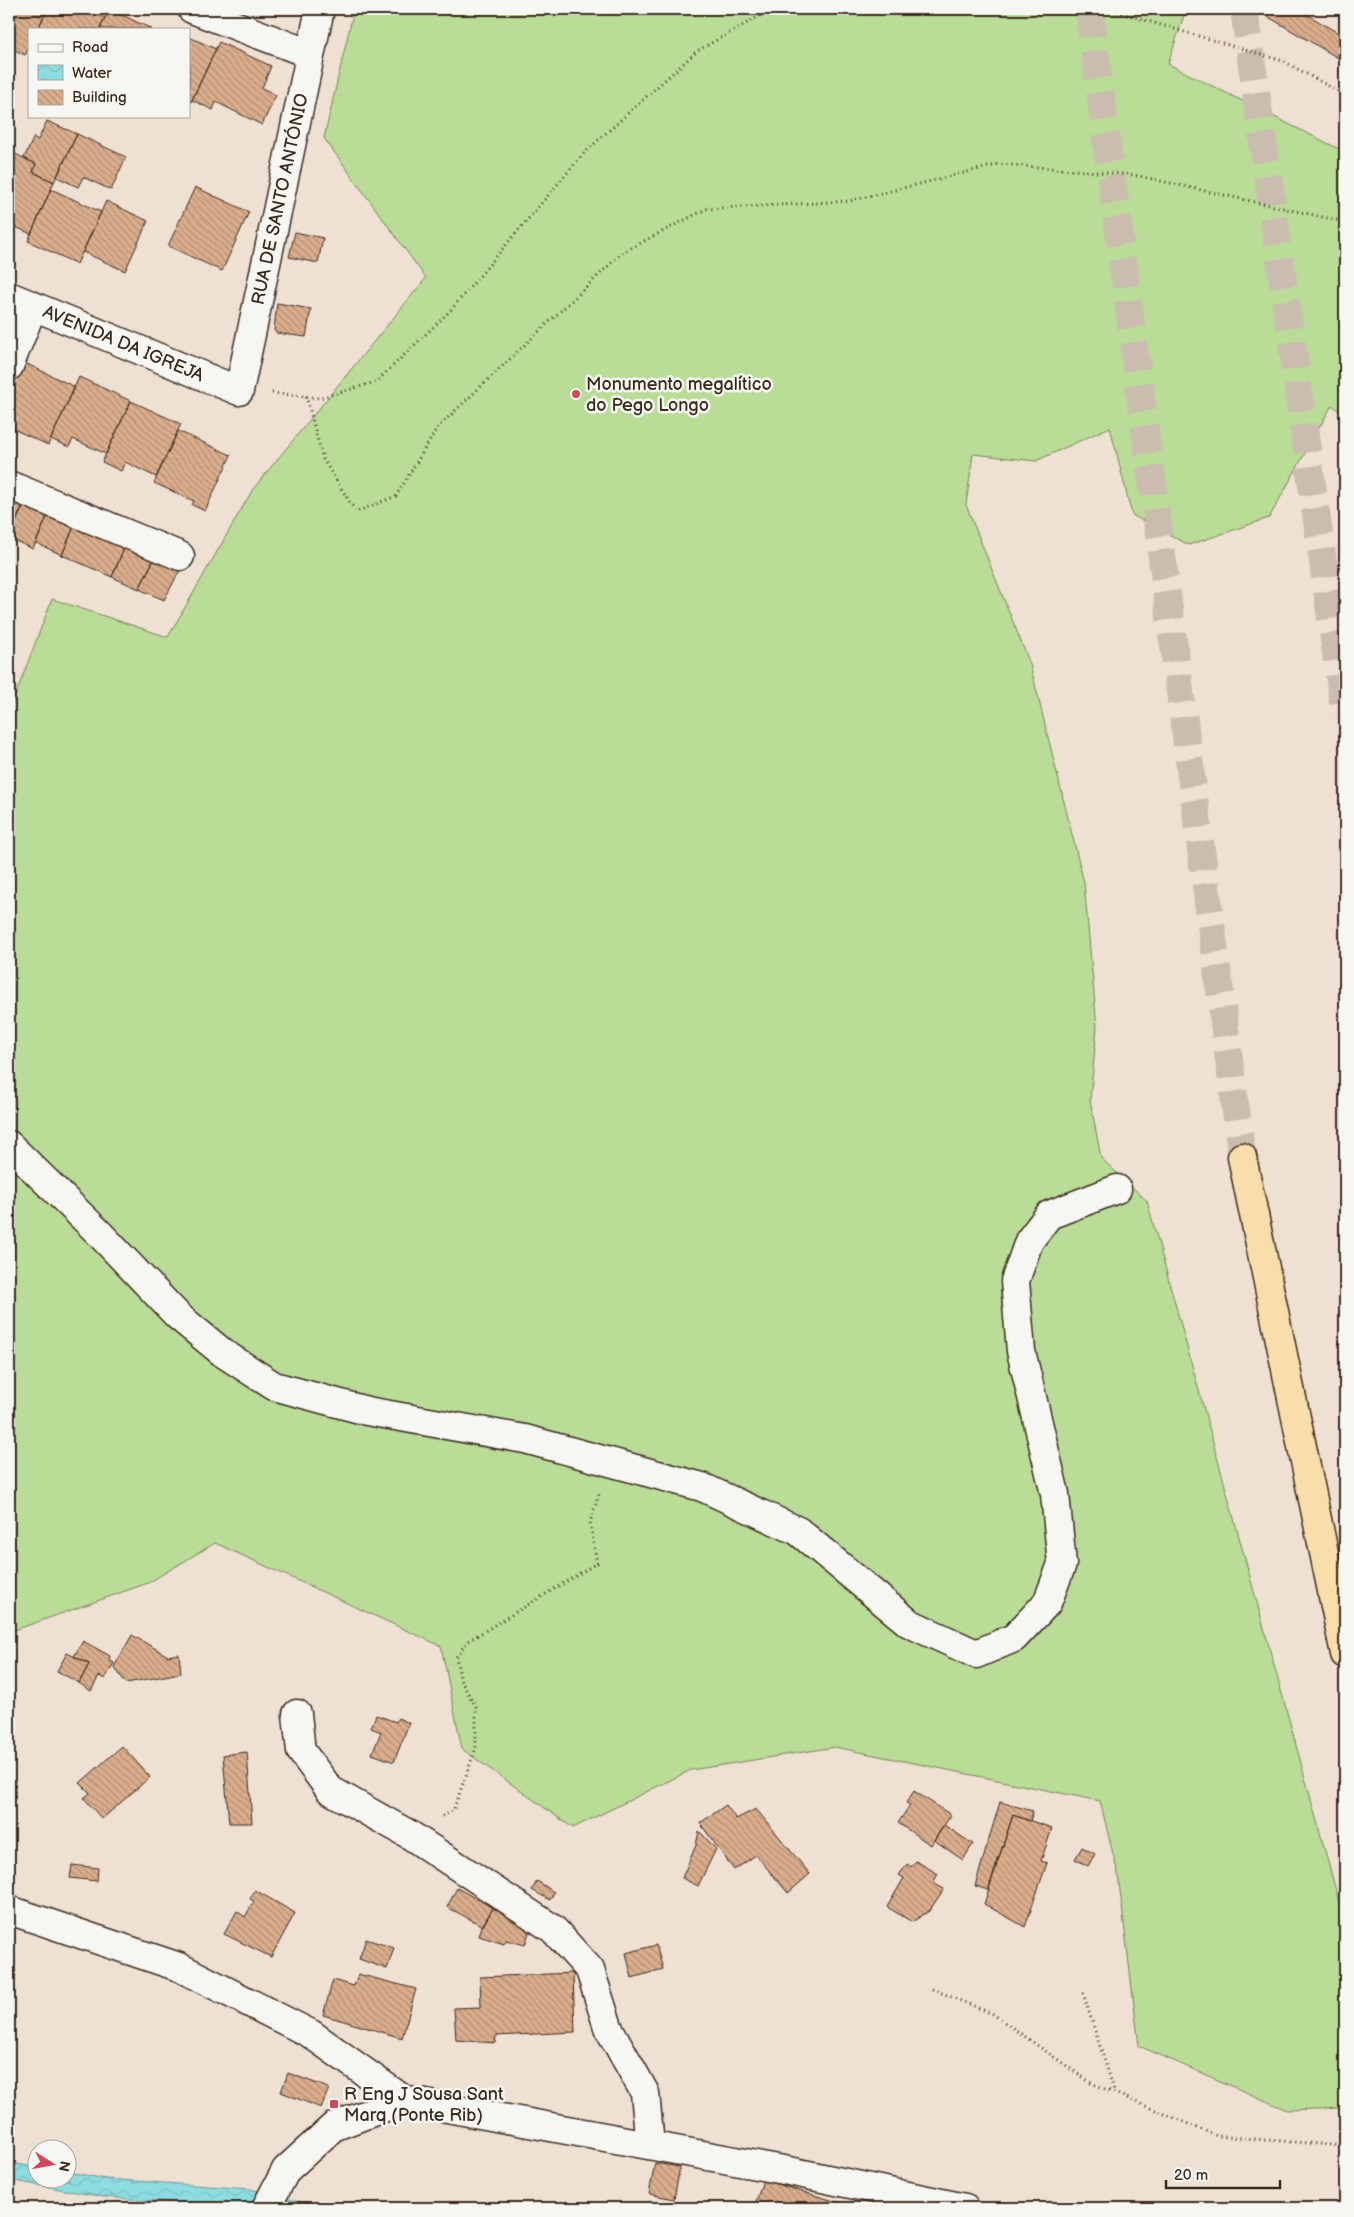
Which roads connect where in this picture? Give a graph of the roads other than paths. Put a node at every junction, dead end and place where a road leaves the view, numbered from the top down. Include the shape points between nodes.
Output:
1 (192, 9) edge
2 (320, 9) edge
3 (310, 54) junction
4 (21, 301) edge
5 (9, 366) edge
6 (239, 390) joint
7 (9, 485) edge
8 (180, 556) dead end
9 (9, 1145) edge
10 (1242, 1157) tunnel mouth
11 (1117, 1189) dead end
12 (1345, 1654) edge
13 (296, 1714) dead end
14 (9, 1910) edge
15 (404, 2100) junction
16 (650, 2145) junction
17 (920, 2203) edge
18 (266, 2208) edge
19 (965, 2208) edge

1 - 3 street
2 - 3 street, RUA DE SANTO ANTÓNIO
3 - 6 street, RUA DE SANTO ANTÓNIO
4 - 5 street
4 - 6 street, AVENIDA DA IGREJA
7 - 8 street
9 - 11 street via 178,1316 223,1353 274,1386 367,1411 525,1439 702,1487 798,1530 909,1623 976,1654 1014,1638 1047,1603 1062,1564 1056,1494 1021,1350 1015,1281 1029,1241 1050,1215
10 - 12 highway
13 - 16 street via 301,1751 330,1790 410,1835 553,1929 590,1970 608,2027 646,2093
14 - 15 street via 179,1967 311,2034
15 - 16 street
15 - 18 street via 333,2127 286,2170
16 - 17 street via 789,2171
17 - 19 street

